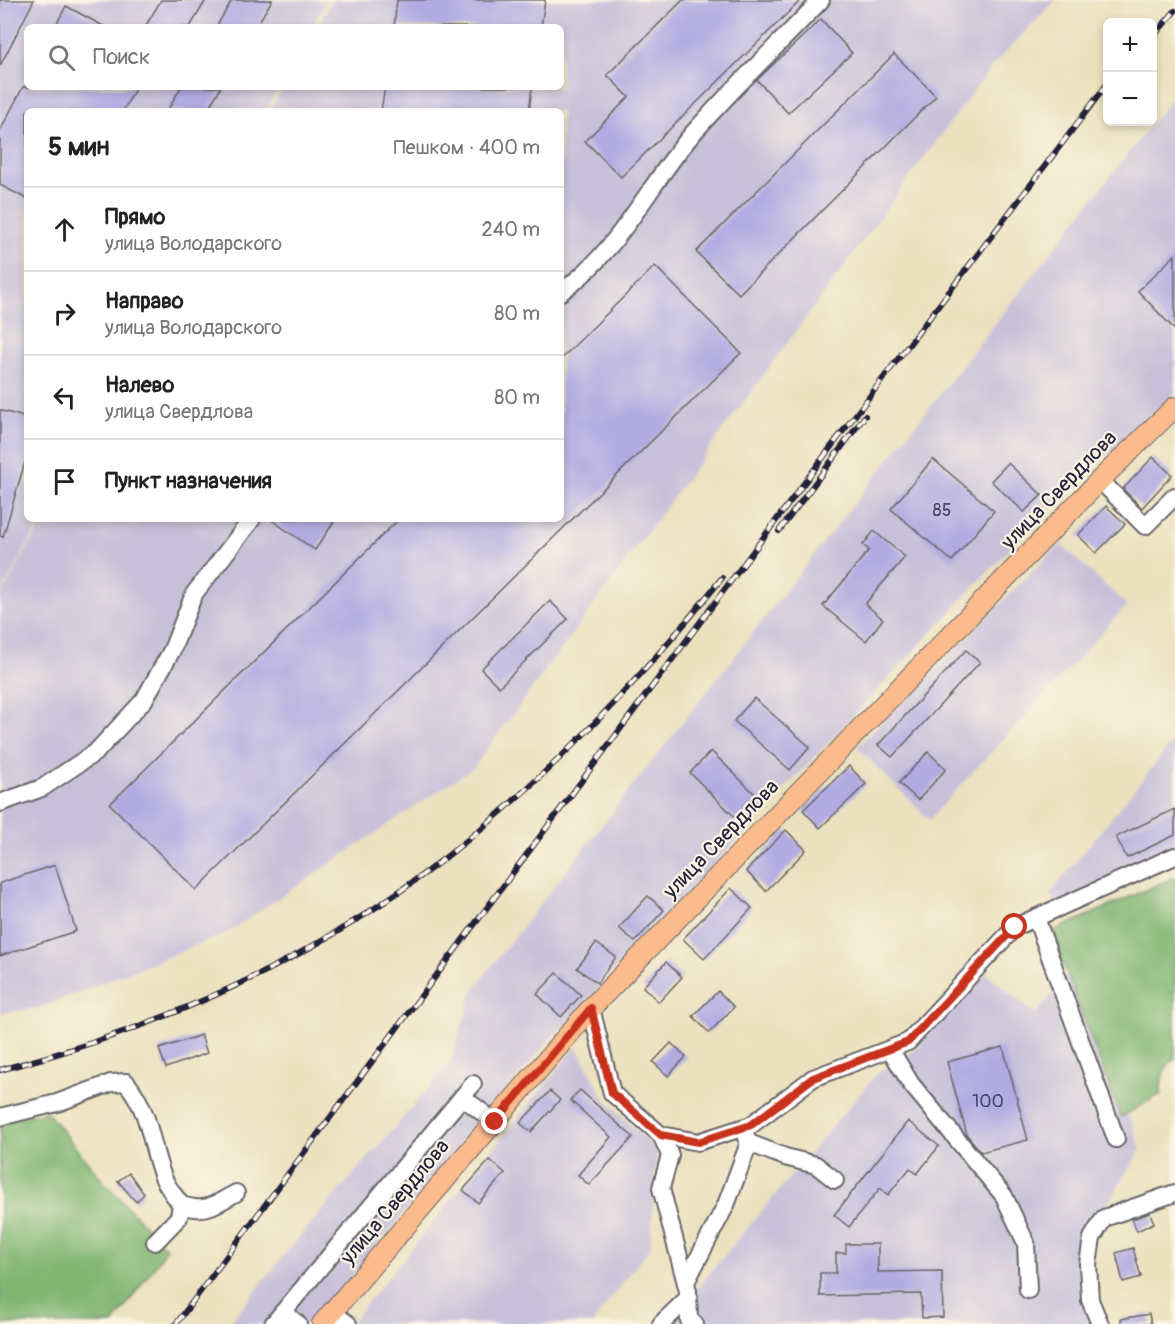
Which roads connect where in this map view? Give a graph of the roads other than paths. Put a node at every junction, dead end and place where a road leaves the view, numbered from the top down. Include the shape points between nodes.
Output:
1 (821, 0) edge
2 (564, 290) edge
3 (1175, 407) edge
4 (1100, 480) junction
5 (1175, 496) edge
6 (250, 522) edge
7 (0, 803) edge
8 (1175, 856) edge
9 (1036, 918) junction
10 (591, 1008) junction
11 (890, 1049) junction
12 (473, 1084) dead end
13 (462, 1097) junction
14 (0, 1117) edge
15 (495, 1122) junction
16 (661, 1135) junction
17 (745, 1136) junction
18 (1116, 1139) dead end
19 (835, 1180) dead end
20 (236, 1193) dead end
21 (1175, 1193) edge
22 (181, 1205) junction
23 (155, 1242) dead end
24 (687, 1290) junction
25 (1028, 1290) dead end
26 (278, 1318) edge
27 (327, 1318) edge
28 (690, 1323) edge
29 (298, 1324) edge
30 (348, 1324) edge
31 (661, 1324) edge
32 (1100, 1324) edge

1 - 2 street via 694,133 619,235
3 - 4 main road, улица Свердлова
4 - 5 street via 1145,526
4 - 10 main road, улица Свердлова
6 - 7 street via 194,594 172,650 144,700 96,752 42,788
8 - 9 street
9 - 11 street via 1015,927 908,1042
9 - 18 street
10 - 15 main road, улица Свердлова
10 - 16 street via 612,1093
11 - 17 street via 813,1078 751,1125
11 - 25 street via 911,1084 1004,1196 1026,1243
12 - 13 street
13 - 15 street
13 - 26 street
14 - 22 street via 57,1104 111,1083 126,1082 148,1120 164,1180
15 - 27 main road, улица Свердлова
16 - 17 street via 698,1142
16 - 24 street via 670,1155 661,1188
17 - 19 street via 785,1157 816,1165
17 - 24 street via 726,1205
20 - 22 street via 207,1209
21 - 32 street via 1104,1218 1092,1238 1088,1264 1090,1300
22 - 23 street via 178,1217
24 - 28 street
24 - 31 street
26 - 29 street
27 - 30 street

